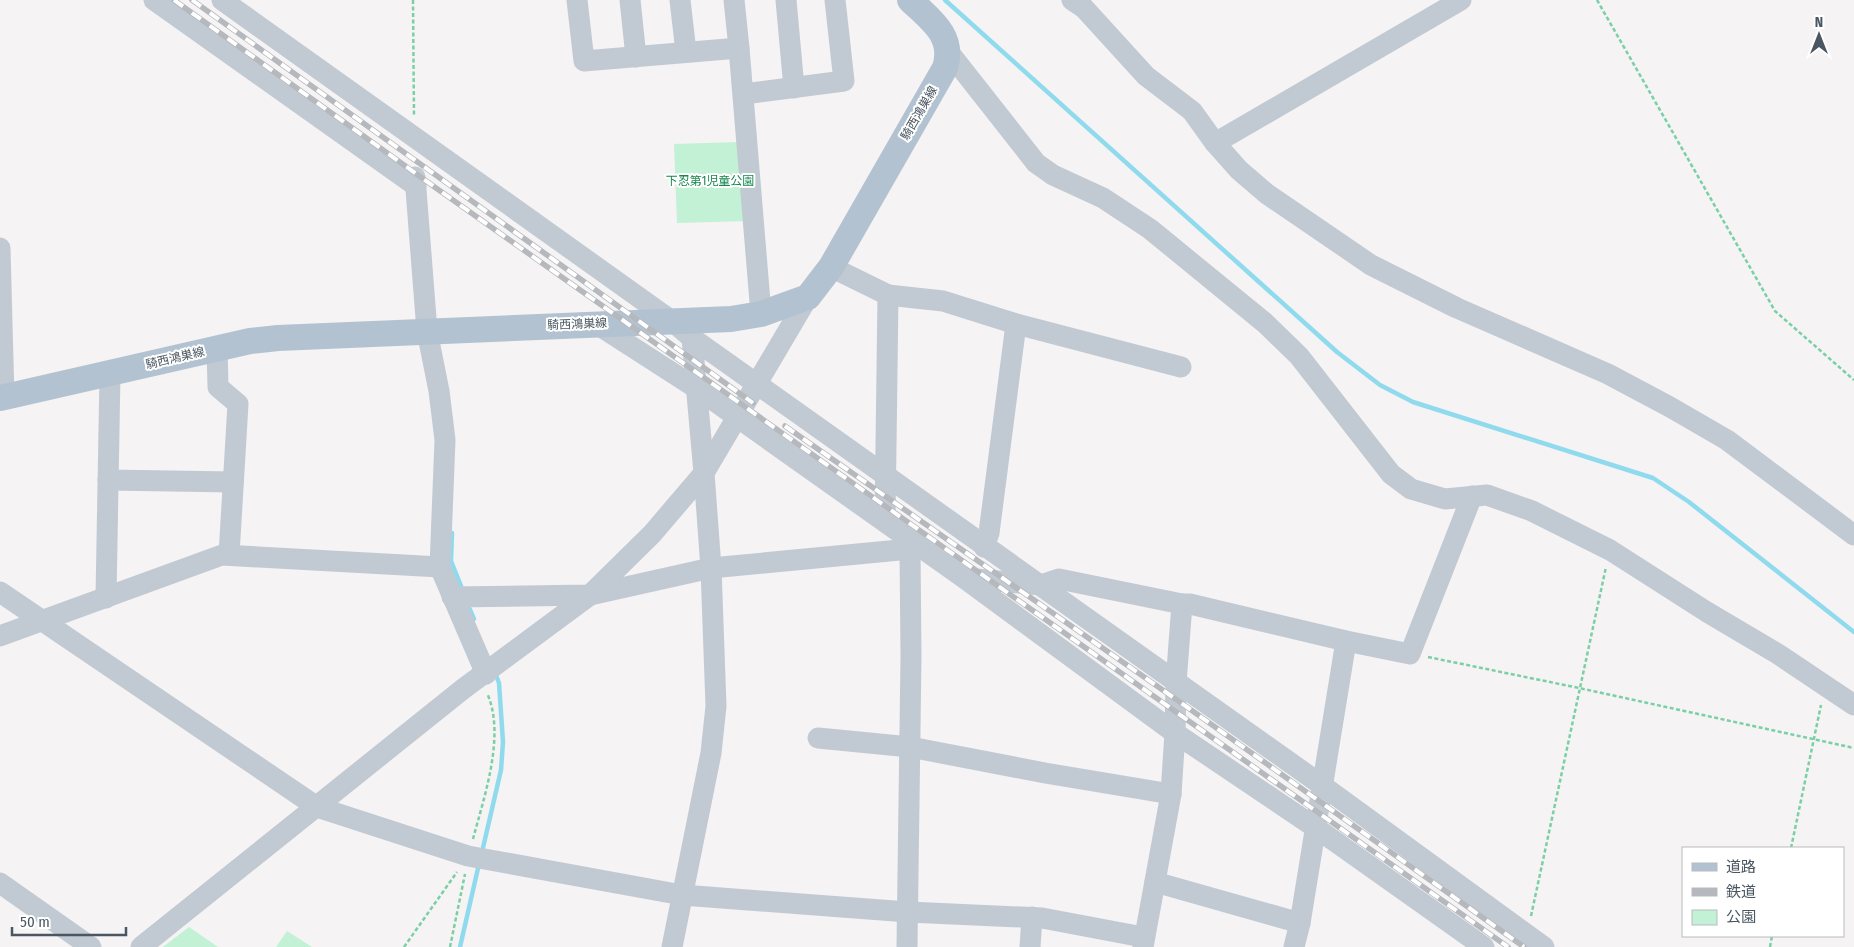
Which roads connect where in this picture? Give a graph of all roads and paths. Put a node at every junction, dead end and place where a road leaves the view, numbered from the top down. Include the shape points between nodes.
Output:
1 (154, 0) edge
2 (222, 0) edge
3 (413, 0) edge
4 (577, 0) edge
5 (630, 0) edge
6 (680, 0) edge
7 (734, 0) edge
8 (786, 0) edge
9 (835, 0) edge
10 (910, 0) edge
11 (1072, 0) edge
12 (1461, 0) edge
13 (1597, 0) edge
14 (739, 48) junction
15 (948, 50) junction
16 (686, 52) junction
17 (636, 57) junction
18 (794, 88) junction
19 (744, 94) junction
20 (415, 138) junction
21 (1215, 143) junction
22 (0, 248) edge
23 (831, 267) junction
24 (888, 295) junction
25 (808, 297) junction
26 (762, 314) junction
27 (672, 321) junction
28 (595, 324) junction
29 (1016, 324) junction
30 (432, 331) junction
31 (692, 338) junction
32 (217, 348) junction
33 (1181, 367) dead end
34 (110, 373) junction
35 (1854, 380) edge
36 (757, 384) junction
37 (696, 388) junction
38 (2, 398) edge
39 (738, 418) junction
40 (704, 473) junction
41 (887, 476) junction
42 (108, 480) junction
43 (233, 482) junction
44 (1472, 496) junction
45 (885, 521) junction
46 (1854, 535) edge
47 (912, 546) junction
48 (984, 547) junction
49 (1610, 550) junction
50 (229, 555) junction
51 (440, 567) junction
52 (711, 568) junction
53 (964, 578) junction
54 (1041, 585) junction
55 (0, 592) edge
56 (590, 595) junction
57 (452, 597) junction
58 (106, 598) junction
59 (1182, 604) junction
60 (44, 621) junction
61 (0, 636) edge
62 (1346, 640) junction
63 (1410, 654) junction
64 (483, 676) junction
65 (1176, 683) junction
66 (1825, 686) junction
67 (1579, 688) junction
68 (1854, 705) edge
69 (1175, 733) junction
70 (818, 738) dead end
71 (1815, 739) junction
72 (910, 747) junction
73 (1854, 748) edge
74 (1323, 786) junction
75 (1171, 794) junction
76 (317, 807) junction
77 (1316, 828) junction
78 (1791, 847) edge
79 (468, 856) junction
80 (1155, 882) junction
81 (0, 883) edge
82 (682, 895) junction
83 (908, 912) junction
84 (1032, 918) junction
85 (1300, 923) junction
86 (1536, 941) edge
87 (1143, 942) edge
88 (91, 947) edge
89 (141, 947) edge
90 (404, 947) edge
91 (450, 947) edge
92 (672, 947) edge
93 (907, 947) edge
94 (1030, 947) edge
95 (1294, 947) edge
96 (1484, 947) edge

1 - 30 street via 416,182
2 - 20 street
3 - 20 path
4 - 17 street via 584,61
5 - 17 street
6 - 16 street
7 - 14 street
8 - 18 street
9 - 18 street via 844,80
10 - 15 main road via 938,27
11 - 21 street via 1084,8 1146,76 1192,111
12 - 21 street
13 - 35 path via 1776,311
14 - 16 street
14 - 19 street
15 - 23 main road, 騎西鴻巣線 via 945,68
15 - 44 street via 1036,163 1053,175 1103,198 1150,229 1299,356 1391,474 1411,489 1445,499
16 - 17 street
18 - 19 street
19 - 26 street
20 - 27 street
21 - 46 street via 1267,194 1371,265 1457,308 1608,374 1670,407 1727,440
22 - 38 street
23 - 24 street
23 - 25 main road, 騎西鴻巣線
24 - 29 street via 943,301
24 - 41 street
25 - 26 main road, 騎西鴻巣線
25 - 36 street
26 - 27 main road, 騎西鴻巣線 via 731,319
27 - 28 main road, 騎西鴻巣線
27 - 31 street
28 - 30 main road, 騎西鴻巣線
28 - 37 street
29 - 33 street
29 - 48 street via 989,533
30 - 32 main road, 騎西鴻巣線 via 278,338
30 - 51 street via 445,440
31 - 36 street
31 - 37 street
32 - 34 main road, 騎西鴻巣線
32 - 43 street via 218,387 238,404
34 - 38 main road, 騎西鴻巣線
34 - 42 street
36 - 39 street
36 - 41 street
37 - 39 street
37 - 40 street
39 - 40 street
39 - 45 street
40 - 52 street
40 - 56 street via 652,534
41 - 45 street
41 - 48 street
42 - 43 street
42 - 58 street
43 - 50 street
44 - 49 street via 1488,495 1532,511
44 - 63 street
45 - 47 street
47 - 52 street
47 - 53 street
47 - 72 street
48 - 54 street
49 - 66 street
49 - 67 path
50 - 51 street
50 - 58 street
51 - 57 street
52 - 56 street
52 - 82 street via 716,706 711,753
53 - 54 street
53 - 69 street
54 - 59 street via 1059,579
54 - 65 street
55 - 60 street
56 - 57 street
56 - 64 street
57 - 64 street
58 - 60 street
59 - 62 street
59 - 65 street
60 - 61 street
60 - 76 street
62 - 63 street
62 - 74 street
63 - 67 path
64 - 76 street
64 - 79 path via 493,717 492,761
65 - 69 street
65 - 74 street
66 - 68 street
66 - 71 path
67 - 71 path
67 - 86 path
69 - 75 street
69 - 77 street
70 - 72 street
71 - 73 path
71 - 78 path
72 - 75 street
72 - 83 street
74 - 77 street
74 - 86 street
75 - 80 street
76 - 79 street
76 - 89 street
77 - 85 street
77 - 96 street
79 - 82 street
79 - 90 path
79 - 91 path
80 - 85 street
80 - 87 street
81 - 88 street
82 - 83 street
82 - 92 street
83 - 84 street
83 - 93 street
84 - 87 street
84 - 94 street
85 - 95 street

